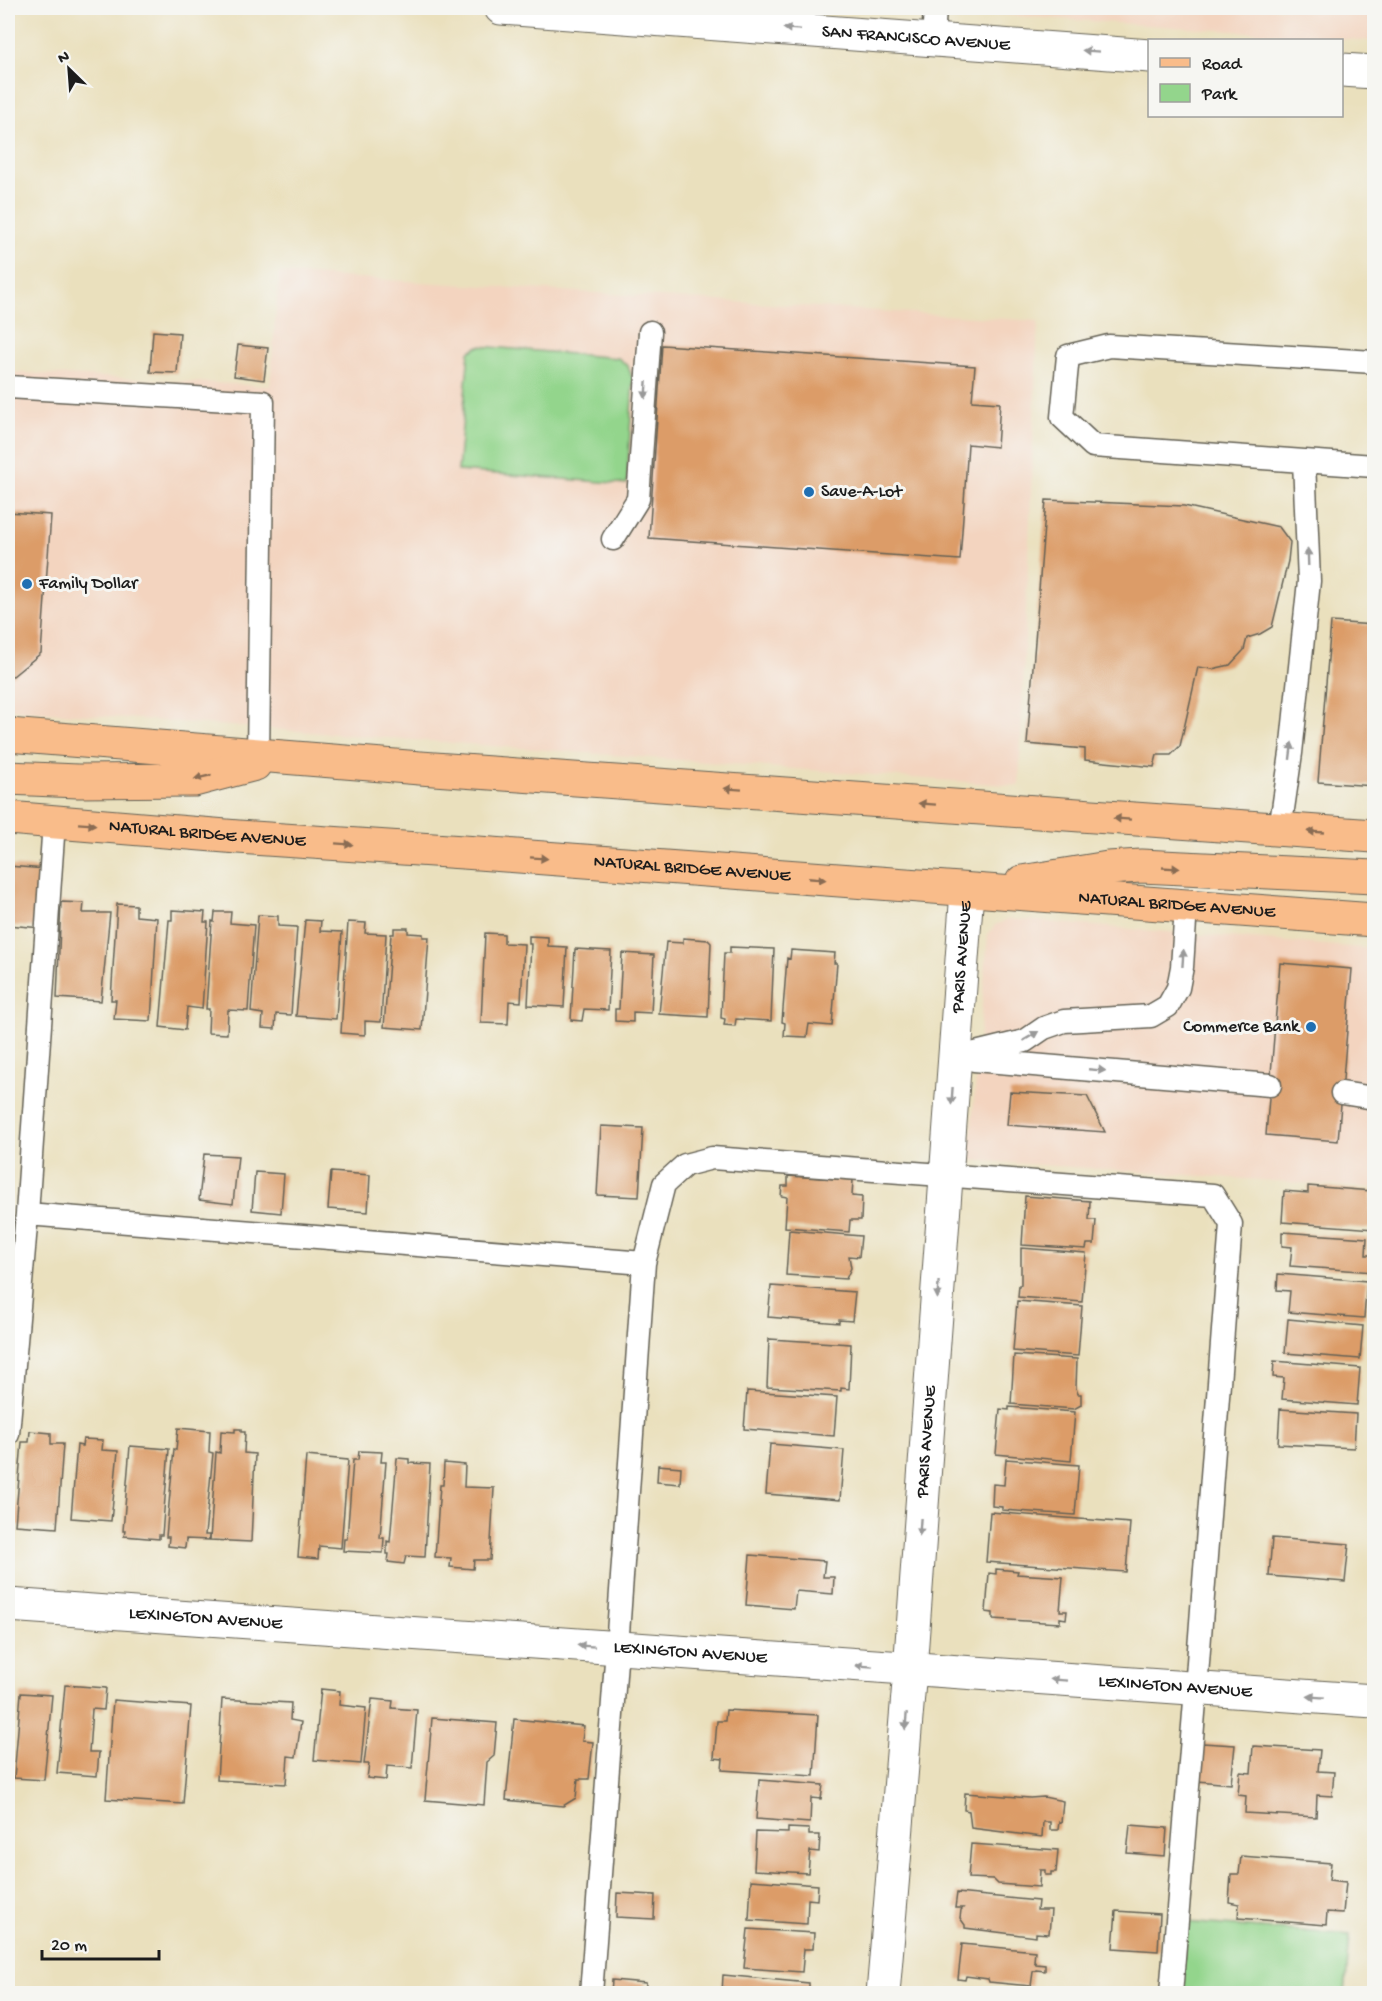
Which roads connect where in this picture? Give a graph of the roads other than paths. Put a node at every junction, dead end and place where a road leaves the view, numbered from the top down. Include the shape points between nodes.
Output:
1 (501, 8) edge
2 (935, 8) edge
3 (933, 40) junction
4 (1148, 56) edge
5 (1343, 70) edge
6 (1374, 72) edge
7 (650, 332) dead end
8 (1374, 362) edge
9 (8, 387) edge
10 (1304, 461) junction
11 (1374, 466) edge
12 (613, 539) dead end
13 (8, 735) edge
14 (269, 757) junction
15 (8, 778) edge
16 (8, 818) edge
17 (54, 822) junction
18 (1280, 830) junction
19 (1374, 836) edge
20 (1374, 877) edge
21 (967, 891) junction
22 (1186, 907) junction
23 (1374, 920) edge
24 (955, 1058) junction
25 (1270, 1085) dead end
26 (1342, 1093) dead end
27 (1374, 1098) edge
28 (946, 1177) junction
29 (27, 1214) junction
30 (644, 1263) junction
31 (8, 1434) edge
32 (8, 1605) edge
33 (617, 1648) junction
34 (910, 1670) junction
35 (1196, 1689) junction
36 (1374, 1701) edge
37 (591, 1994) edge
38 (884, 1994) edge
39 (1171, 1994) edge

3 -> 1 street, SAN FRANCISCO AVENUE
2 - 3 lane
4 -> 3 street, SAN FRANCISCO AVENUE
5 - 6 street
7 -> 12 lane via 638,499
8 - 10 lane via 1109,346 1068,357 1062,417 1094,446
9 - 14 lane via 262,402
10 - 11 lane
18 -> 10 lane via 1309,581
13 - 14 main road
14 -> 15 main road via 194,780
18 -> 14 main road
16 - 17 main road, NATURAL BRIDGE AVENUE
17 -> 21 main road, NATURAL BRIDGE AVENUE
17 - 29 lane
19 -> 18 main road
21 -> 20 main road via 1140,866
21 - 22 main road, NATURAL BRIDGE AVENUE
21 - 24 street, PARIS AVENUE
22 - 23 main road, NATURAL BRIDGE AVENUE
24 -> 22 lane via 1025,1041 1064,1021 1151,1016 1168,1006 1178,988 1182,967
24 -> 25 lane
24 -> 28 street, PARIS AVENUE
26 - 27 lane
28 - 30 lane via 712,1158 685,1165 664,1184
28 -> 34 street, PARIS AVENUE
28 - 35 lane via 1213,1195 1231,1224
29 - 30 lane
29 - 31 lane
30 - 33 lane
33 -> 32 street, LEXINGTON AVENUE
34 -> 33 street, LEXINGTON AVENUE
33 - 37 lane
35 -> 34 street, LEXINGTON AVENUE
34 -> 38 street, PARIS AVENUE
36 -> 35 street, LEXINGTON AVENUE
35 - 39 lane

